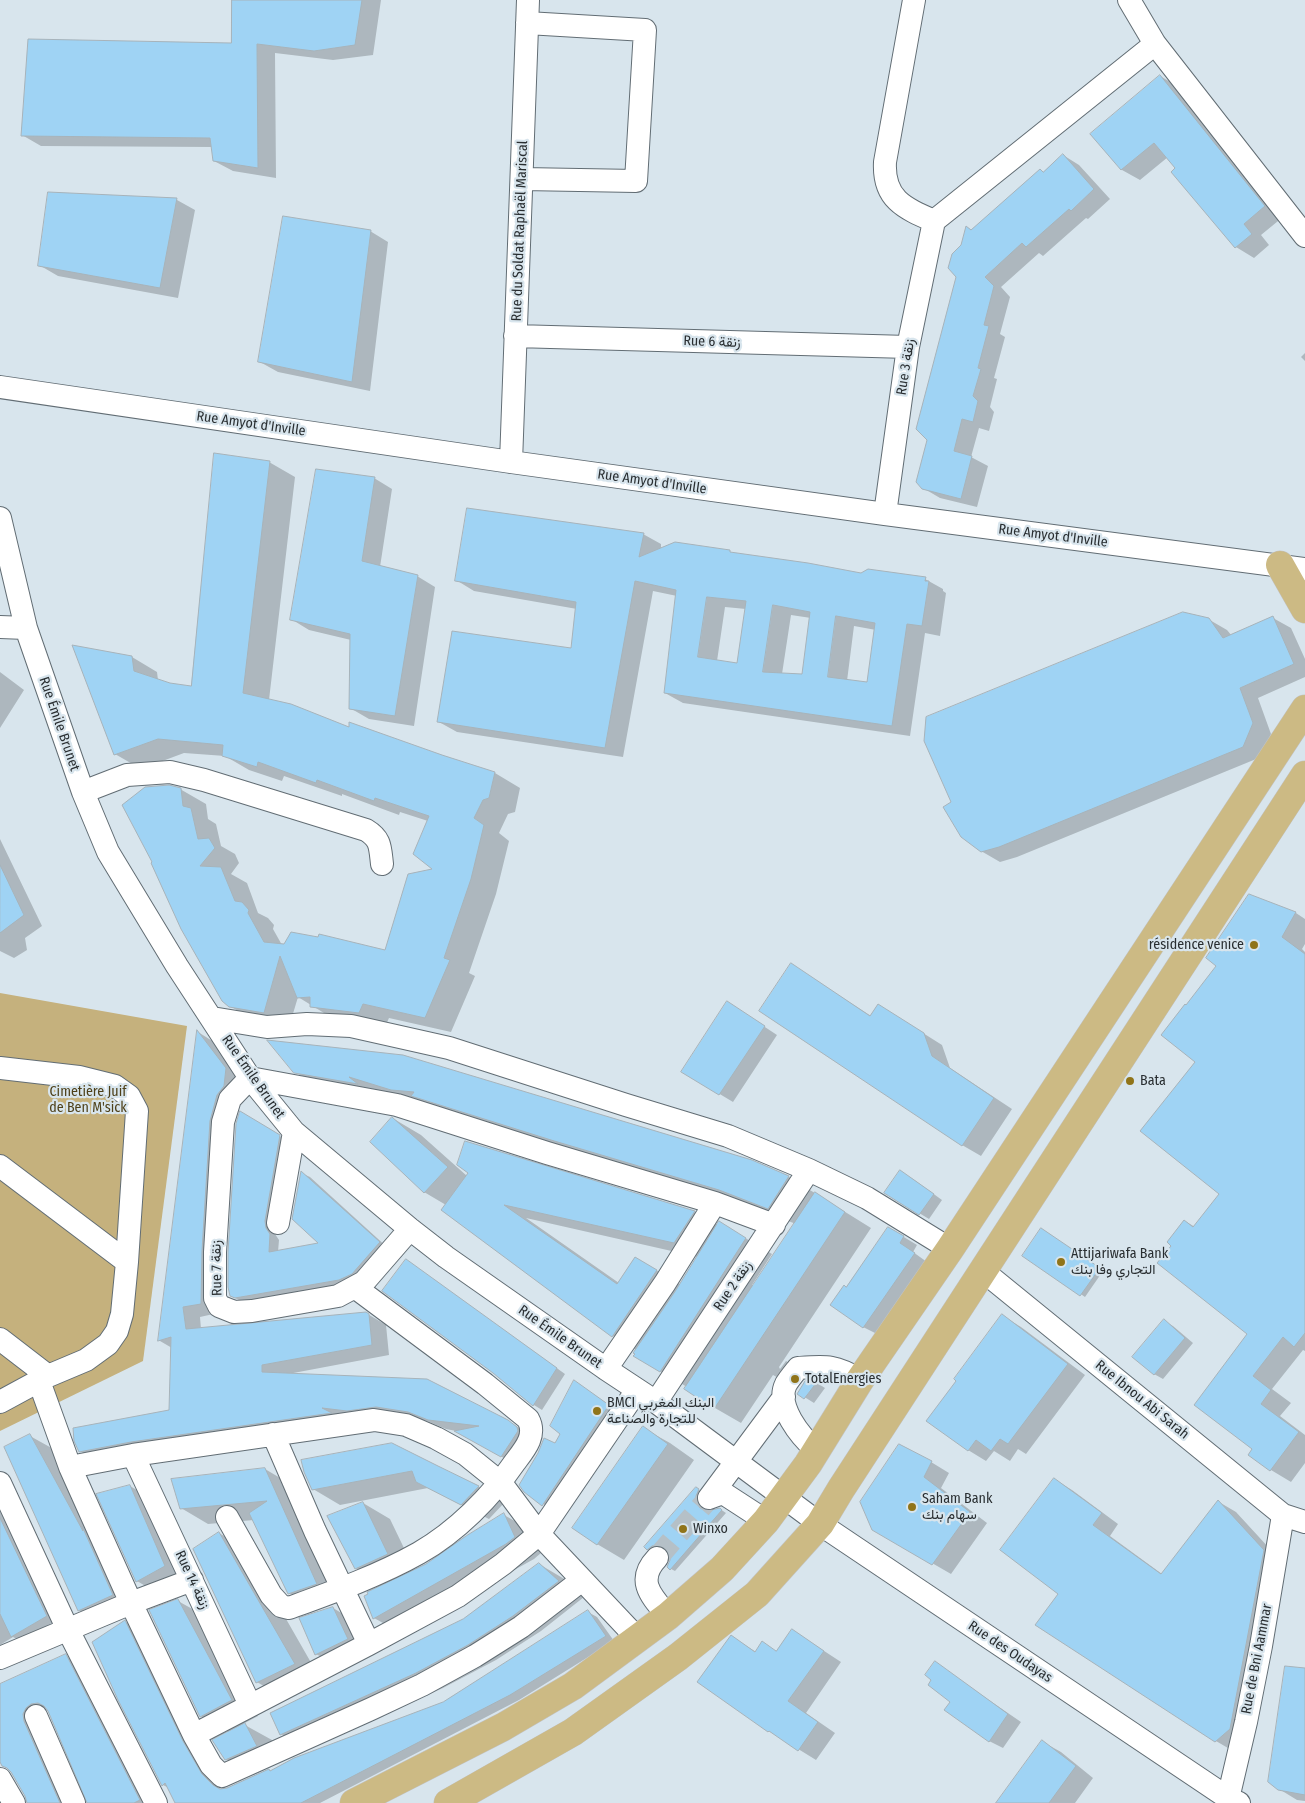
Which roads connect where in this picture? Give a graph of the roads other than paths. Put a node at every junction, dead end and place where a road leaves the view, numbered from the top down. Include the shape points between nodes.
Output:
1 (528, 0) edge
2 (914, 0) edge
3 (1129, 0) edge
4 (527, 23) junction
5 (1155, 44) junction
6 (523, 179) junction
7 (934, 222) junction
8 (1305, 236) edge
9 (515, 336) junction
10 (908, 348) junction
11 (0, 387) edge
12 (511, 462) junction
13 (885, 514) junction
14 (0, 518) edge
15 (1292, 567) edge
16 (1305, 609) edge
17 (0, 627) edge
18 (26, 628) junction
19 (1305, 710) edge
20 (1305, 775) edge
21 (83, 792) junction
22 (382, 864) dead end
23 (212, 1018) junction
24 (0, 1068) edge
25 (250, 1078) junction
26 (294, 1132) junction
27 (0, 1166) edge
28 (809, 1170) junction
29 (715, 1203) junction
30 (278, 1223) dead end
31 (774, 1225) junction
32 (410, 1229) junction
33 (950, 1249) junction
34 (127, 1262) junction
35 (983, 1271) junction
36 (356, 1288) junction
37 (0, 1338) edge
38 (606, 1370) junction
39 (44, 1379) junction
40 (860, 1380) junction
41 (637, 1390) junction
42 (784, 1398) junction
43 (0, 1402) edge
44 (656, 1402) junction
45 (274, 1434) junction
46 (816, 1450) junction
47 (133, 1455) junction
48 (737, 1462) junction
49 (70, 1467) junction
50 (0, 1483) edge
51 (501, 1483) junction
52 (784, 1497) junction
53 (1283, 1515) junction
54 (227, 1517) dead end
55 (766, 1521) junction
56 (1305, 1522) edge
57 (820, 1524) junction
58 (539, 1534) junction
59 (657, 1558) tunnel mouth
60 (192, 1580) junction
61 (582, 1580) junction
62 (343, 1588) junction
63 (130, 1602) junction
64 (668, 1616) junction
65 (68, 1630) junction
66 (638, 1639) junction
67 (369, 1644) junction
68 (3, 1650) edge
69 (250, 1706) junction
70 (36, 1716) dead end
71 (194, 1735) junction
72 (0, 1779) edge
73 (1231, 1801) edge
74 (14, 1803) edge
75 (74, 1803) edge
76 (156, 1803) edge
77 (354, 1803) edge
78 (448, 1803) edge

1 - 4 street, Rue du Soldat Raphaël Mariscal
2 - 7 street via 884,174 895,200
3 - 5 street
4 - 6 street, Rue du Soldat Raphaël Mariscal
4 - 6 street via 645,30 636,181
5 - 7 street
5 - 8 street
6 - 9 street, Rue du Soldat Raphaël Mariscal
7 - 10 street, Rue 3 زنقة
9 - 10 street, Rue 6 زنقة
9 - 12 street, Rue du Soldat Raphaël Mariscal
10 - 13 street, Rue 3 زنقة
11 - 12 street, Rue Amyot d'Inville
12 - 13 street, Rue Amyot d'Inville
13 - 15 street, Rue Amyot d'Inville
14 - 18 street, Rue Émile Brunet
15 - 16 main road
17 - 18 street
18 - 21 street, Rue Émile Brunet
19 - 33 main road
20 - 35 main road
21 - 22 street via 127,775 170,772 204,780 366,830 376,836
21 - 23 street, Rue Émile Brunet via 108,852
23 - 25 street, Rue Émile Brunet
23 - 28 street via 267,1026 351,1026 449,1048 728,1136
24 - 34 street via 79,1077 115,1086 129,1096 138,1111
25 - 26 street, Rue Émile Brunet
25 - 29 street via 396,1105
25 - 36 street, Rue 7 زنقة via 230,1099 223,1122 215,1252 215,1298 219,1306 234,1312 252,1311 338,1296
26 - 30 street
26 - 32 street, Rue Émile Brunet
27 - 34 street
28 - 31 street, Rue 2 زنقة
28 - 33 street via 867,1198
29 - 31 street
29 - 38 street
31 - 44 street, Rue 2 زنقة
32 - 36 street, Rue 7 زنقة
32 - 38 street, Rue Émile Brunet
33 - 40 main road
34 - 39 street via 122,1314 117,1331 108,1344 86,1360
35 - 53 street, Rue Ibnou Abi Sarah
35 - 57 main road
36 - 51 street via 528,1418 532,1426 531,1436
37 - 39 street
38 - 41 street, Rue Émile Brunet
39 - 43 street
39 - 49 street
40 - 42 street via 828,1366 798,1368 785,1386
40 - 46 main road
41 - 44 street, Rue Émile Brunet
41 - 58 street
42 - 46 street via 791,1421
42 - 48 street
44 - 48 street, Rue Émile Brunet
45 - 47 street
45 - 51 street via 374,1420 406,1425 465,1454
45 - 62 street
46 - 52 main road
47 - 49 street
47 - 60 street, Rue 14 زنقة
48 - 52 street, Rue Émile Brunet
48 - 55 street via 709,1498 720,1494 726,1496
49 - 63 street
50 - 65 street
51 - 58 street
51 - 62 street via 448,1533 419,1553
52 - 55 main road
52 - 57 street, Rue des Oudayas
53 - 56 street, Rue Ibnou Abi Sarah
53 - 73 street, Rue de Bni Aammar
54 - 62 street via 271,1595 281,1606 289,1608
55 - 64 main road via 722,1569
57 - 73 street, Rue des Oudayas
57 - 78 main road via 758,1594 678,1657 573,1732
58 - 61 street
58 - 67 street via 458,1596
59 - 64 street via 649,1568 646,1582 653,1598
60 - 63 street
60 - 69 street, Rue 14 زنقة
61 - 66 street
61 - 71 street via 521,1627 475,1656 380,1705 224,1775 211,1765
62 - 67 street
63 - 65 street
63 - 71 street
64 - 66 main road
65 - 68 street
65 - 76 street
66 - 77 main road via 573,1686 503,1727
67 - 69 street
69 - 71 street
70 - 75 street
72 - 74 street

